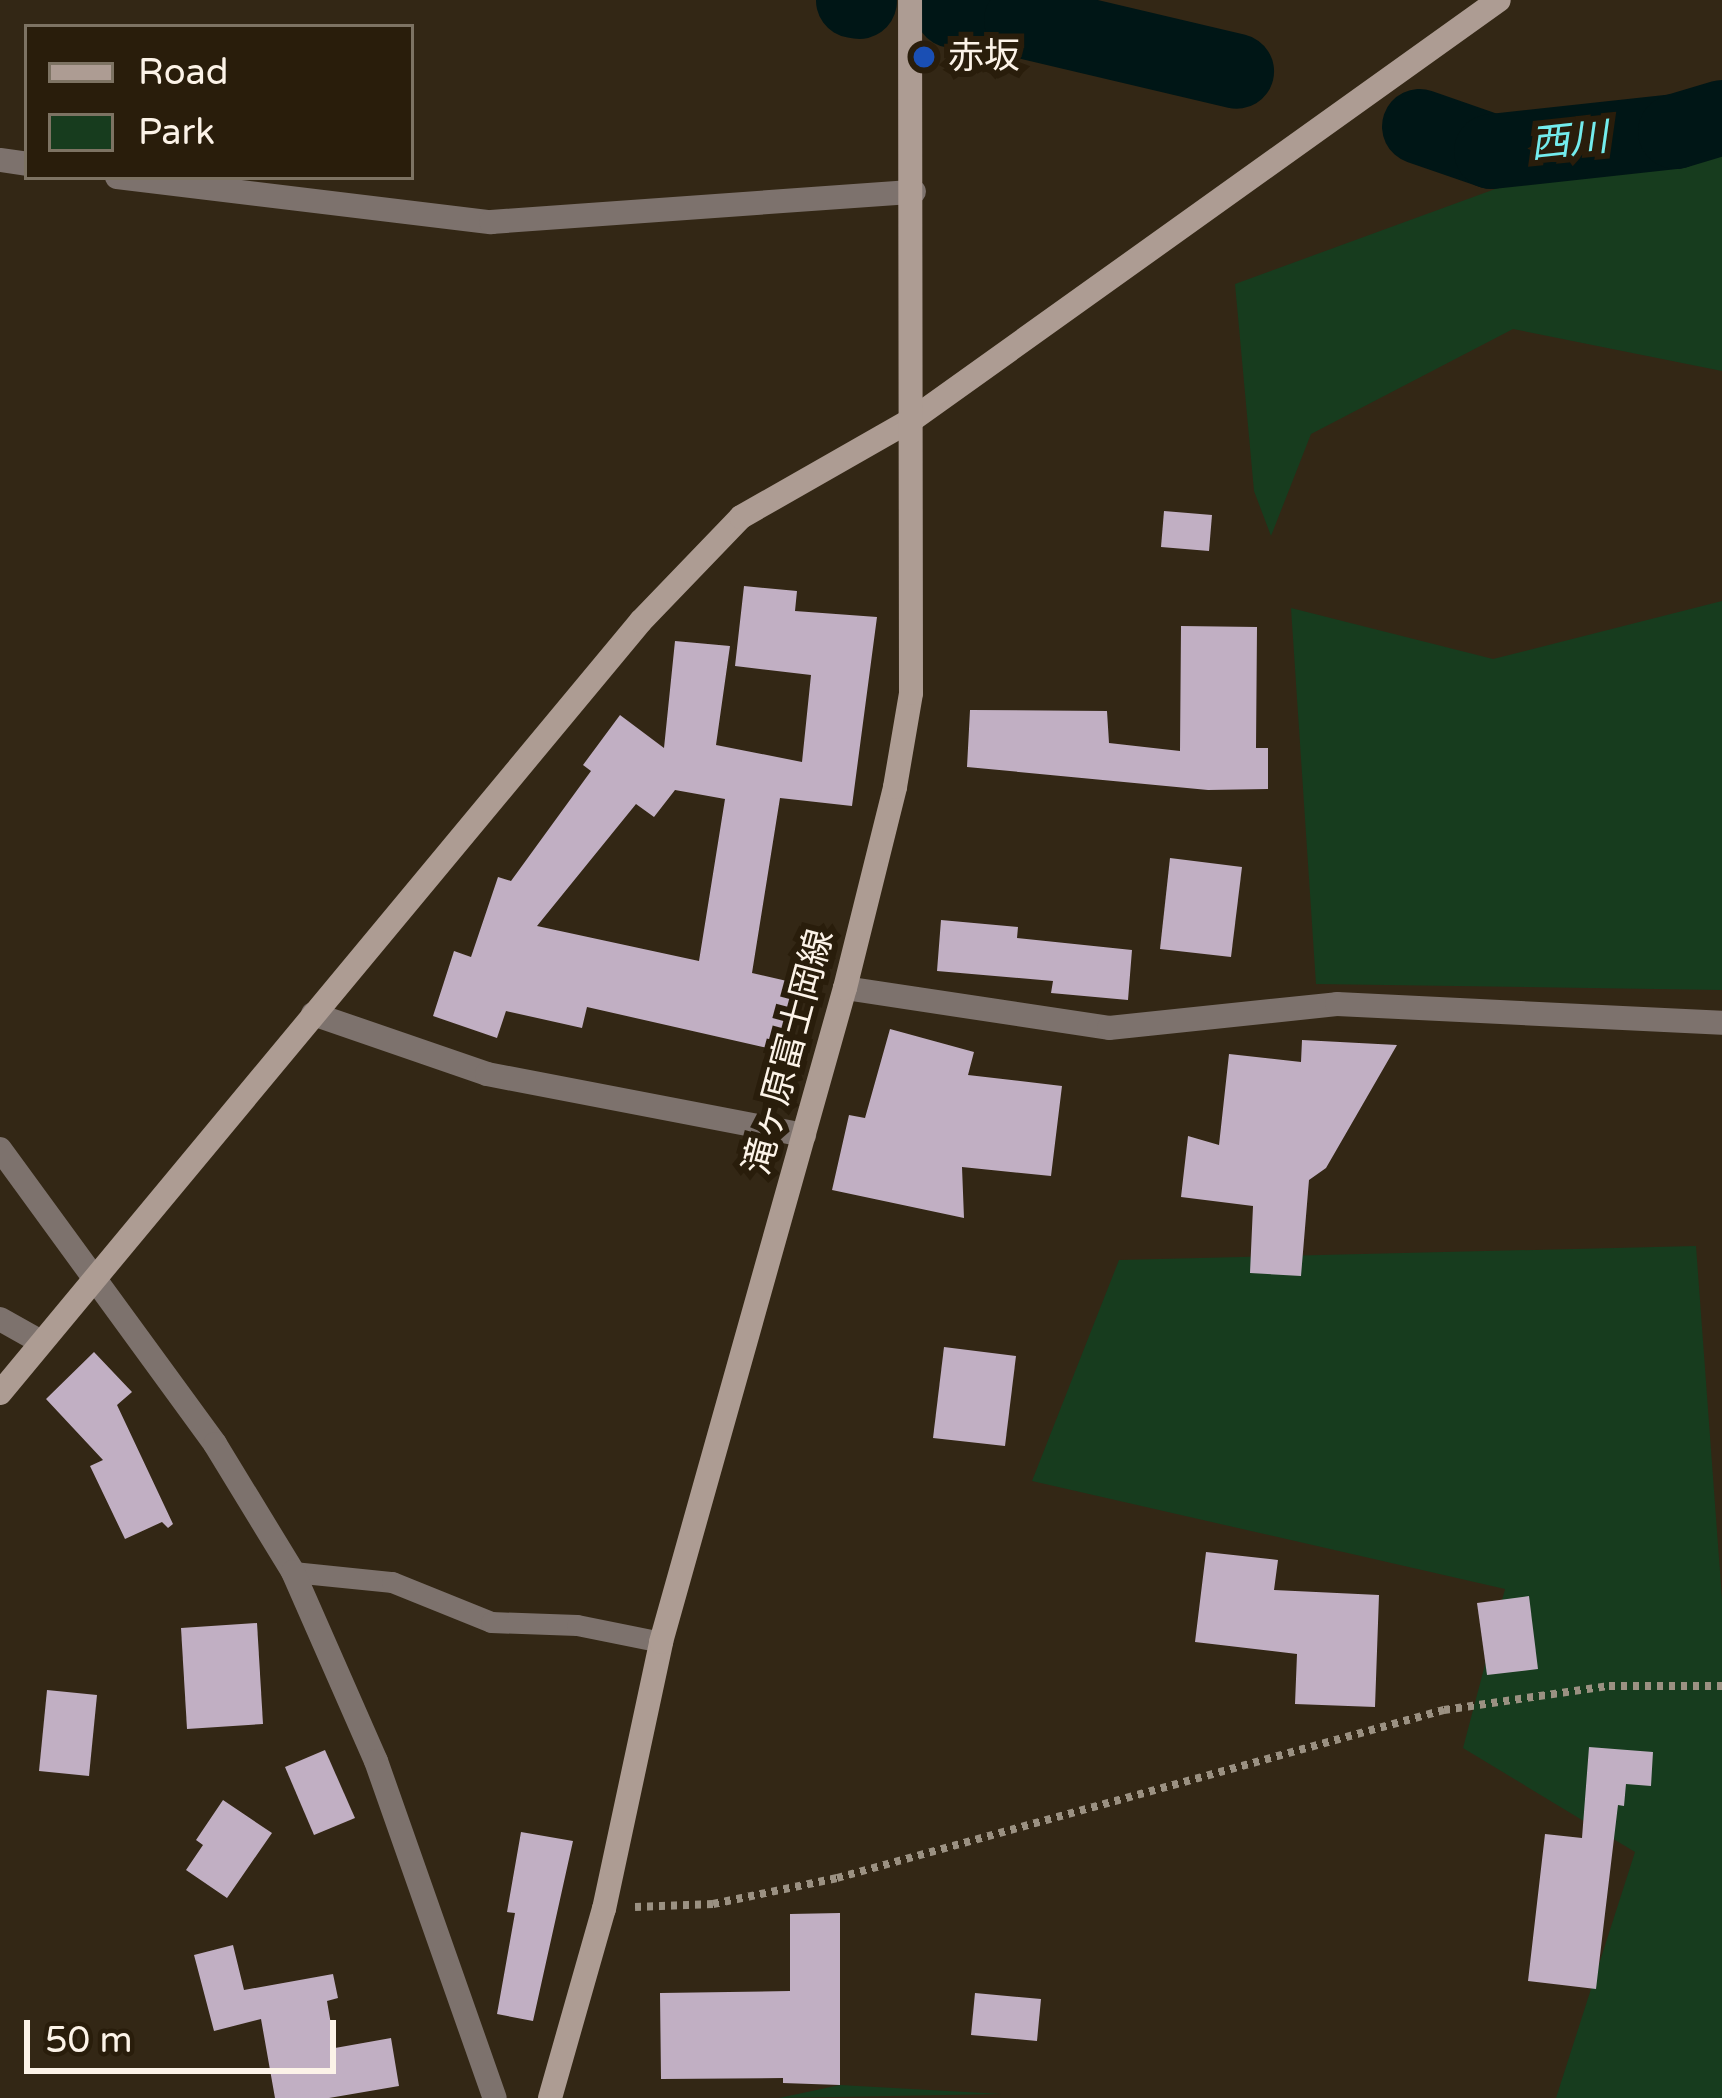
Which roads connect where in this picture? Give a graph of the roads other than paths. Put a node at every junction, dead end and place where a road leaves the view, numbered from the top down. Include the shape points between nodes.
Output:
1 (910, 0) edge
2 (1499, 0) edge
3 (142, 180) edge
4 (914, 192) junction
5 (913, 419) junction
6 (845, 988) junction
7 (313, 1014) junction
8 (1722, 1023) edge
9 (804, 1135) junction
10 (0, 1149) edge
11 (94, 1276) junction
12 (0, 1319) edge
13 (41, 1342) junction
14 (0, 1393) edge
15 (293, 1572) junction
16 (661, 1642) junction
17 (495, 2098) edge
18 (550, 2098) edge

1 - 4 main road, 滝ヶ原富士岡線
2 - 5 main road
3 - 4 street via 491,222
4 - 5 main road, 滝ヶ原富士岡線
5 - 6 main road, 滝ヶ原富士岡線 via 911,693
5 - 7 main road via 741,518 640,621
6 - 8 street via 1109,1028 1337,1004
6 - 9 main road, 滝ヶ原富士岡線
7 - 9 street via 487,1074
7 - 11 main road
9 - 16 main road, 滝ヶ原富士岡線
10 - 11 street
11 - 13 main road
11 - 15 street
12 - 13 street
13 - 14 main road
15 - 16 lane via 392,1582 491,1622 577,1625
15 - 17 street via 376,1761
16 - 18 main road, 滝ヶ原富士岡線 via 604,1909

